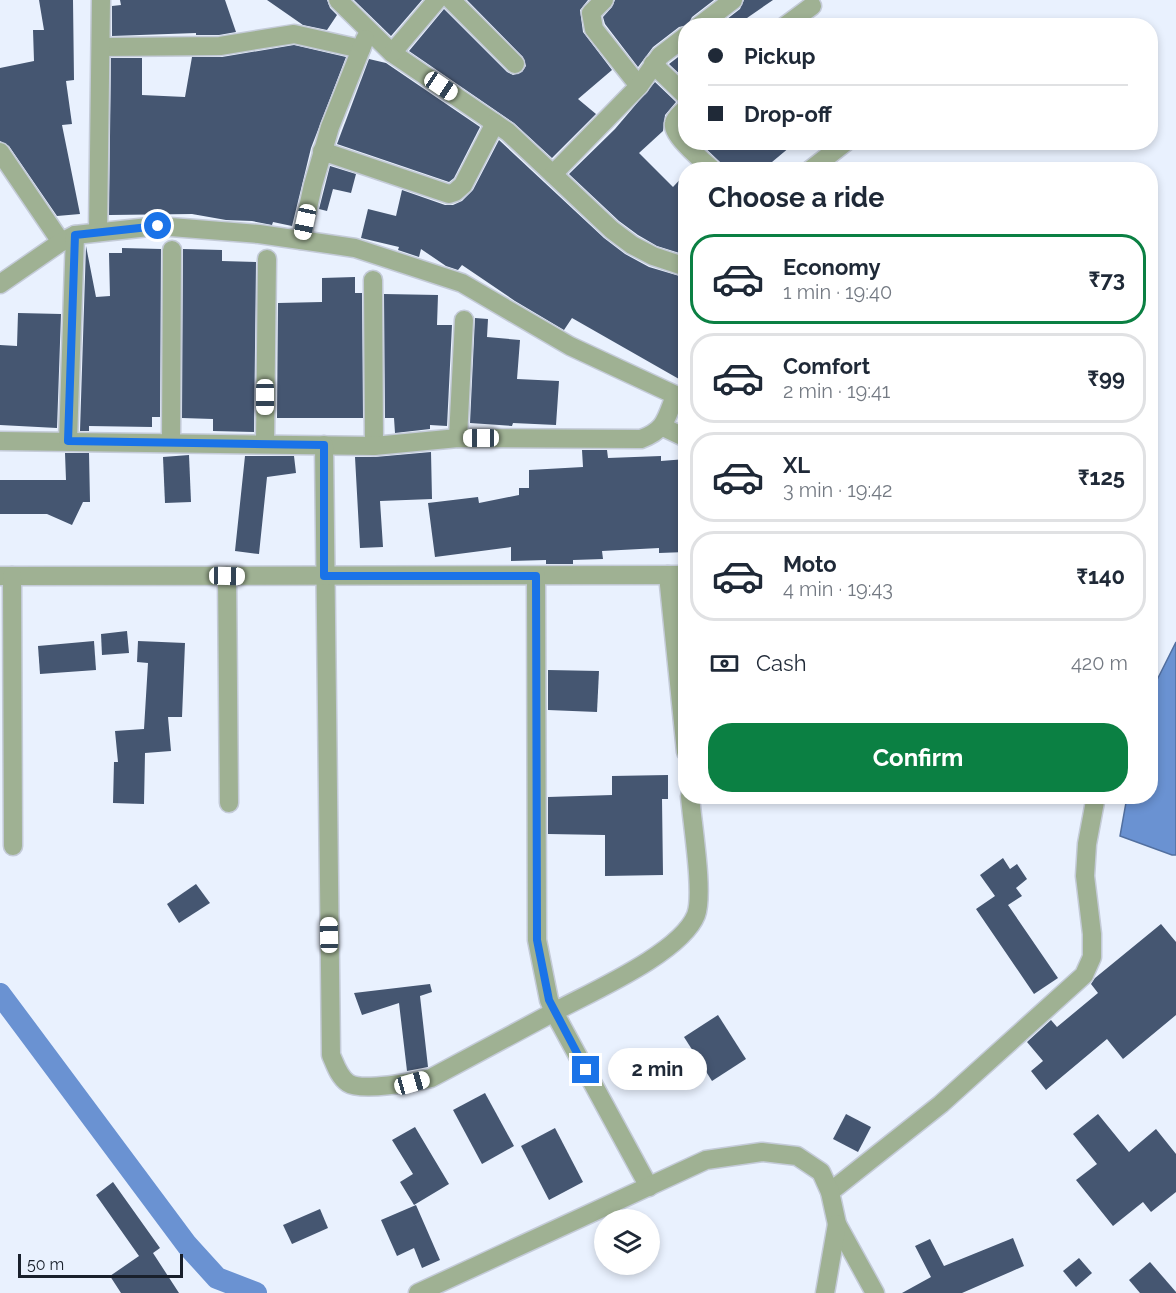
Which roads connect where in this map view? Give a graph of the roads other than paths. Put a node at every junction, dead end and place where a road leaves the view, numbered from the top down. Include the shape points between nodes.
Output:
1 (101, 0) edge
2 (338, 0) edge
3 (436, 0) edge
4 (451, 0) edge
5 (733, 0) edge
6 (598, 2) edge
7 (812, 6) dead end
8 (709, 18) edge
9 (796, 18) edge
10 (368, 32) junction
11 (678, 42) edge
12 (101, 47) junction
13 (361, 49) junction
14 (392, 53) junction
15 (515, 64) dead end
16 (653, 64) junction
17 (639, 86) junction
18 (678, 88) edge
19 (678, 116) edge
20 (495, 123) junction
21 (678, 136) edge
22 (692, 150) edge
23 (836, 150) edge
24 (0, 152) edge
25 (322, 152) junction
26 (705, 162) edge
27 (820, 162) edge
28 (553, 174) junction
29 (98, 232) junction
30 (68, 238) junction
31 (302, 240) junction
32 (172, 250) dead end
33 (267, 259) dead end
34 (678, 264) edge
35 (373, 280) dead end
36 (0, 284) edge
37 (464, 320) dead end
38 (678, 397) edge
39 (678, 401) edge
40 (663, 427) junction
41 (678, 434) edge
42 (458, 438) junction
43 (0, 441) edge
44 (68, 441) junction
45 (171, 442) junction
46 (265, 443) junction
47 (324, 445) junction
48 (374, 446) junction
49 (677, 575) edge
50 (6, 576) edge
51 (227, 576) junction
52 (324, 576) junction
53 (536, 576) junction
54 (678, 595) edge
55 (229, 803) dead end
56 (691, 804) edge
57 (1094, 804) edge
58 (13, 846) dead end
59 (554, 1012) junction
60 (650, 1187) junction
61 (830, 1192) junction
62 (837, 1224) junction
63 (418, 1293) edge
64 (825, 1293) edge
65 (875, 1293) edge

1 - 12 street
2 - 10 street
3 - 14 street
4 - 15 street
5 - 8 street
6 - 17 street via 591,13 594,29
7 - 9 street
10 - 13 street
10 - 14 street
11 - 16 street
12 - 13 street via 220,46 294,34
12 - 29 street
13 - 25 street
14 - 20 street
16 - 17 street
16 - 18 street
17 - 28 street
19 - 21 street via 673,127
20 - 25 street via 463,185 449,194
20 - 28 street
22 - 26 street
23 - 27 street
24 - 30 street
25 - 31 street
28 - 34 street via 632,245
29 - 30 street
29 - 31 street via 158,226
30 - 36 street
30 - 44 street
31 - 38 street via 355,248 462,283 570,346
32 - 45 street
33 - 46 street
35 - 48 street
37 - 42 street
39 - 40 street
40 - 41 street
40 - 42 street via 641,439
42 - 48 street
43 - 44 street
44 - 45 street
45 - 46 street
46 - 47 street
47 - 48 street
47 - 52 street
49 - 53 street
49 - 54 street
50 - 51 street
50 - 58 street
51 - 52 street
51 - 55 street
52 - 53 street
52 - 59 street via 331,1055 338,1072 348,1083 360,1087 431,1078
53 - 59 street via 537,940
56 - 59 street via 699,890 697,914 686,932 662,953
57 - 61 street via 1085,876 1092,957 1084,975 941,1104
59 - 60 street
60 - 61 street via 706,1160 762,1152 797,1156 821,1172
60 - 63 street
61 - 62 street
62 - 64 street
62 - 65 street

